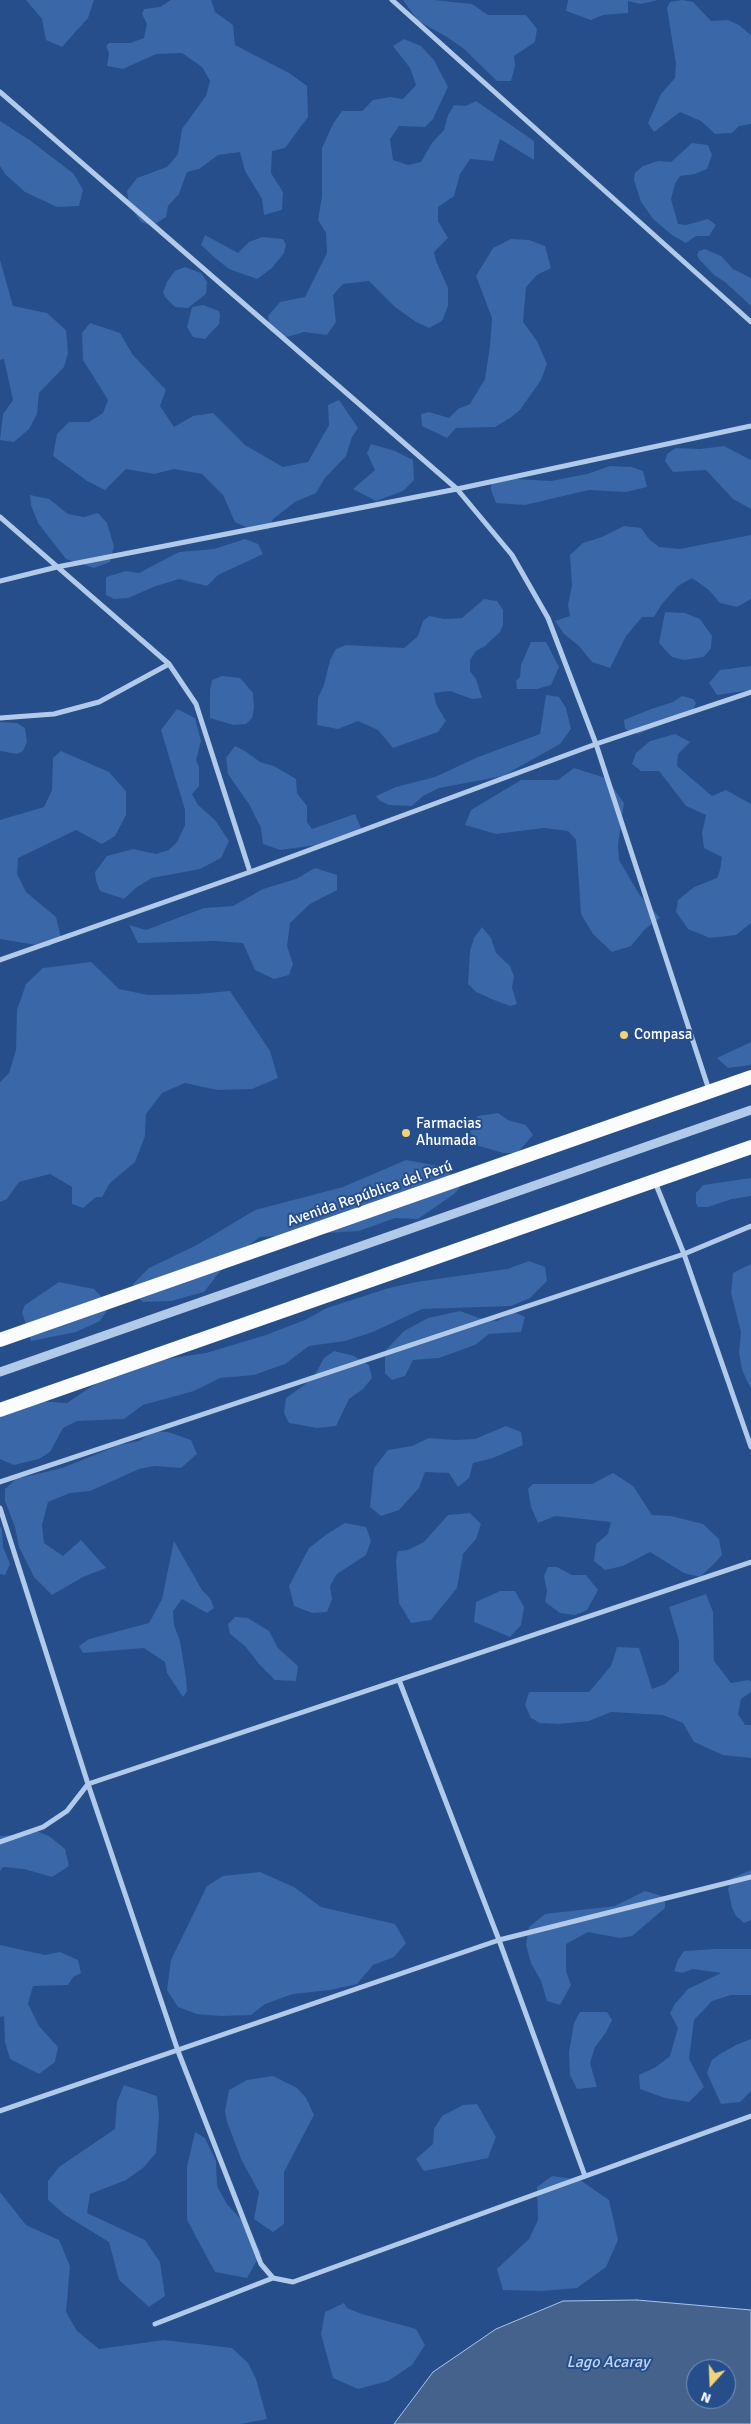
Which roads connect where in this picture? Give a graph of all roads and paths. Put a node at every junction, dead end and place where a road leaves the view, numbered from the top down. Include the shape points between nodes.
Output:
1 (392, 0) edge
2 (0, 92) edge
3 (751, 322) edge
4 (751, 426) edge
5 (457, 488) junction
6 (0, 517) edge
7 (57, 567) junction
8 (0, 581) edge
9 (169, 664) junction
10 (751, 692) edge
11 (0, 718) edge
12 (596, 744) junction
13 (250, 872) junction
14 (0, 960) edge
15 (751, 1077) edge
16 (710, 1093) junction
17 (751, 1110) edge
18 (751, 1147) edge
19 (655, 1182) junction
20 (751, 1226) edge
21 (684, 1254) junction
22 (0, 1340) edge
23 (0, 1372) edge
24 (0, 1410) edge
25 (748, 1429) edge
26 (751, 1447) edge
27 (0, 1482) edge
28 (0, 1508) edge
29 (751, 1562) edge
30 (399, 1680) junction
31 (88, 1784) junction
32 (0, 1842) edge
33 (751, 1877) edge
34 (499, 1940) junction
35 (178, 2051) junction
36 (0, 2111) edge
37 (751, 2116) edge
38 (585, 2176) junction
39 (273, 2278) junction
40 (155, 2324) dead end

1 - 3 street
2 - 5 street
4 - 5 street
5 - 7 street
5 - 12 street via 512,555 548,618
6 - 7 street
7 - 8 street
7 - 9 street
9 - 11 street via 99,702 54,714
9 - 13 street via 196,704
10 - 12 street
12 - 13 street
12 - 16 street
13 - 14 street
15 - 16 highway, Avenida República del Perú
16 - 22 highway, Avenida República del Perú
17 - 23 street
18 - 19 highway
19 - 21 street
19 - 24 highway
20 - 21 street
21 - 25 street
21 - 27 street
25 - 26 street
28 - 31 street
29 - 30 street
30 - 31 street
30 - 34 street
31 - 32 street via 67,1811 43,1827
31 - 35 street
33 - 34 street
34 - 35 street
34 - 38 street
35 - 36 street
35 - 39 street via 261,2264
37 - 38 street
38 - 39 street via 293,2282
39 - 40 street

